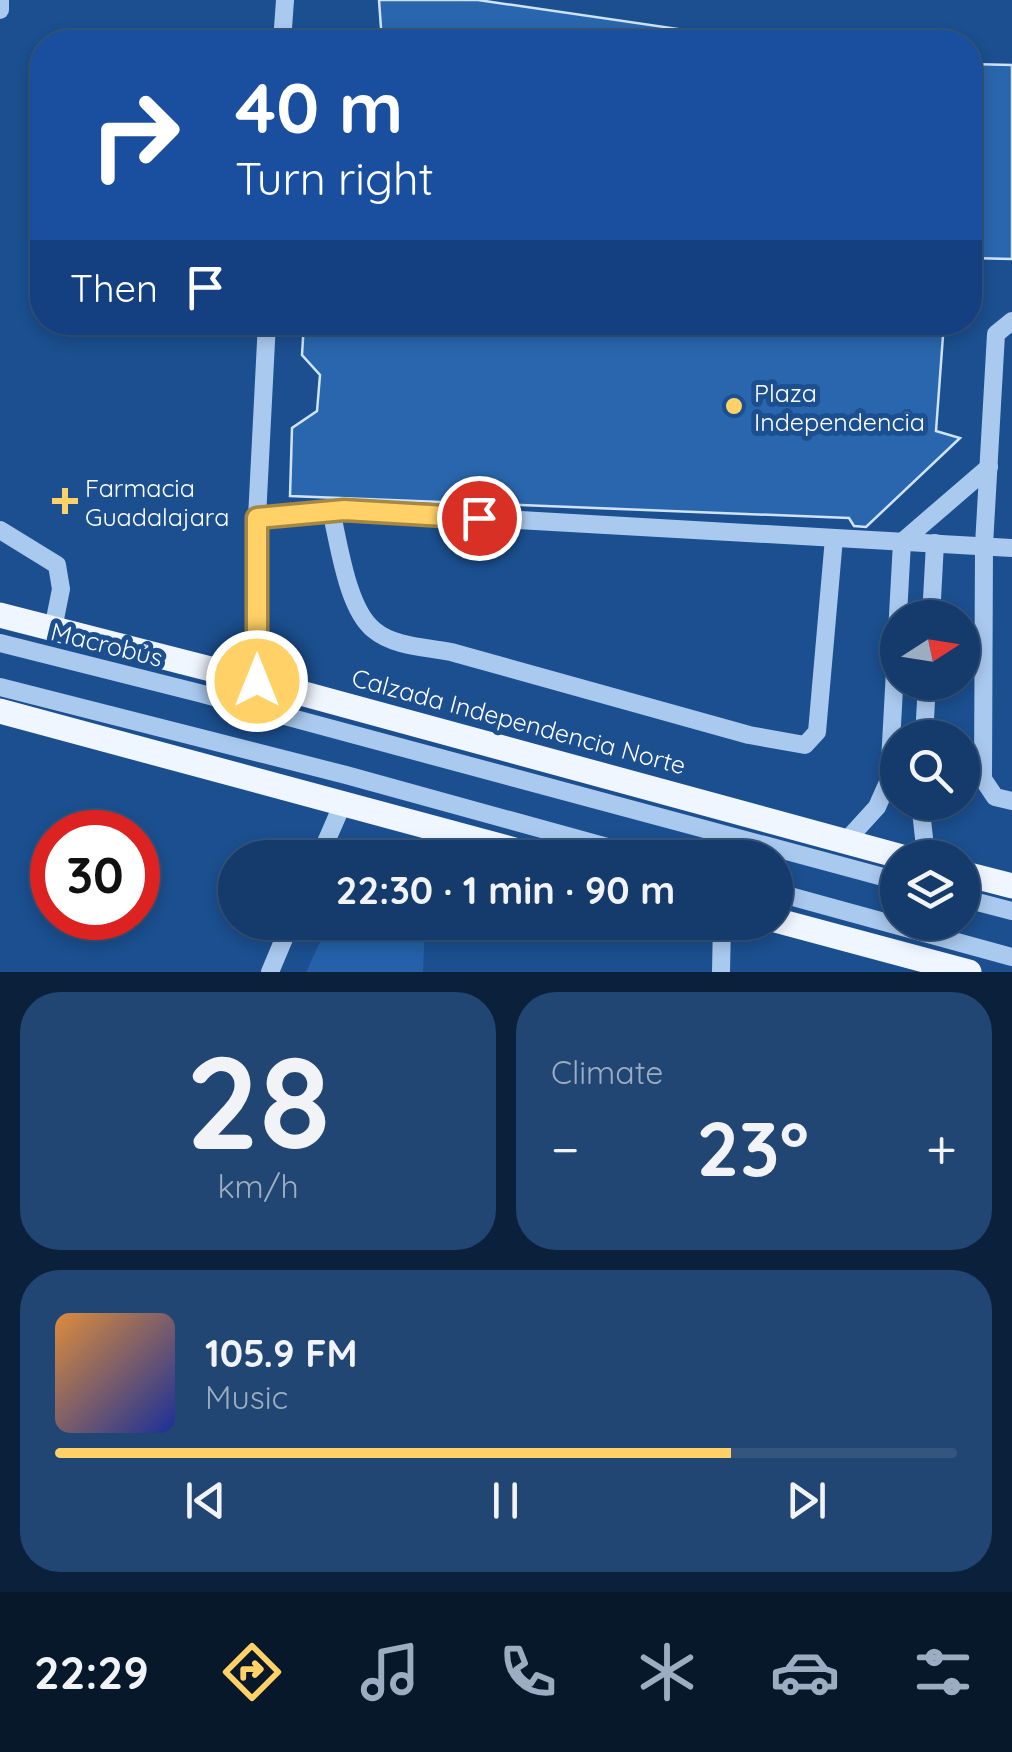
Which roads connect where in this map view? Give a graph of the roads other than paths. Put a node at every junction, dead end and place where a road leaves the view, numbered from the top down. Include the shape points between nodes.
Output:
1 (0, 0) edge
2 (284, 0) edge
3 (0, 10) edge
4 (283, 30) edge
5 (1012, 321) edge
6 (267, 335) edge
7 (989, 468) junction
8 (331, 511) junction
9 (257, 518) junction
10 (0, 530) edge
11 (834, 538) junction
12 (902, 542) junction
13 (935, 543) junction
14 (984, 546) junction
15 (1012, 548) edge
16 (931, 600) edge
17 (0, 615) edge
18 (53, 629) junction
19 (0, 643) edge
20 (257, 681) junction
21 (0, 687) edge
22 (0, 711) edge
23 (1012, 801) edge
24 (342, 803) junction
25 (327, 840) edge
26 (478, 840) edge
27 (582, 840) edge
28 (846, 841) junction
29 (880, 851) edge
30 (880, 875) edge
31 (980, 878) edge
32 (1012, 886) edge
33 (793, 897) edge
34 (980, 903) edge
35 (1012, 911) edge
36 (793, 925) edge
37 (283, 940) edge
38 (721, 940) edge
39 (1012, 957) edge
40 (270, 972) edge
41 (720, 972) edge
42 (969, 972) edge

1 - 3 street
2 - 4 street
5 - 7 street via 996,334
6 - 9 street
7 - 12 street
7 - 14 street
8 - 9 street
8 - 11 street
8 - 11 street via 352,595 373,630 402,644 806,745 817,732
9 - 20 street
10 - 18 street via 56,565 61,589
11 - 12 street
12 - 13 street
12 - 28 street via 889,780 877,807
13 - 14 street
13 - 16 street
14 - 15 street
14 - 23 street via 983,780 995,796
17 - 18 main road, Calzada Independencia Norte
18 - 20 main road, Calzada Independencia Norte
19 - 30 street, Macrobús
20 - 28 main road, Calzada Independencia Norte
21 - 27 street
22 - 24 main road
24 - 25 street
24 - 26 main road
28 - 29 main road, Calzada Independencia Norte
31 - 32 main road
33 - 39 street
34 - 35 street
36 - 42 main road
37 - 40 street
38 - 41 street

